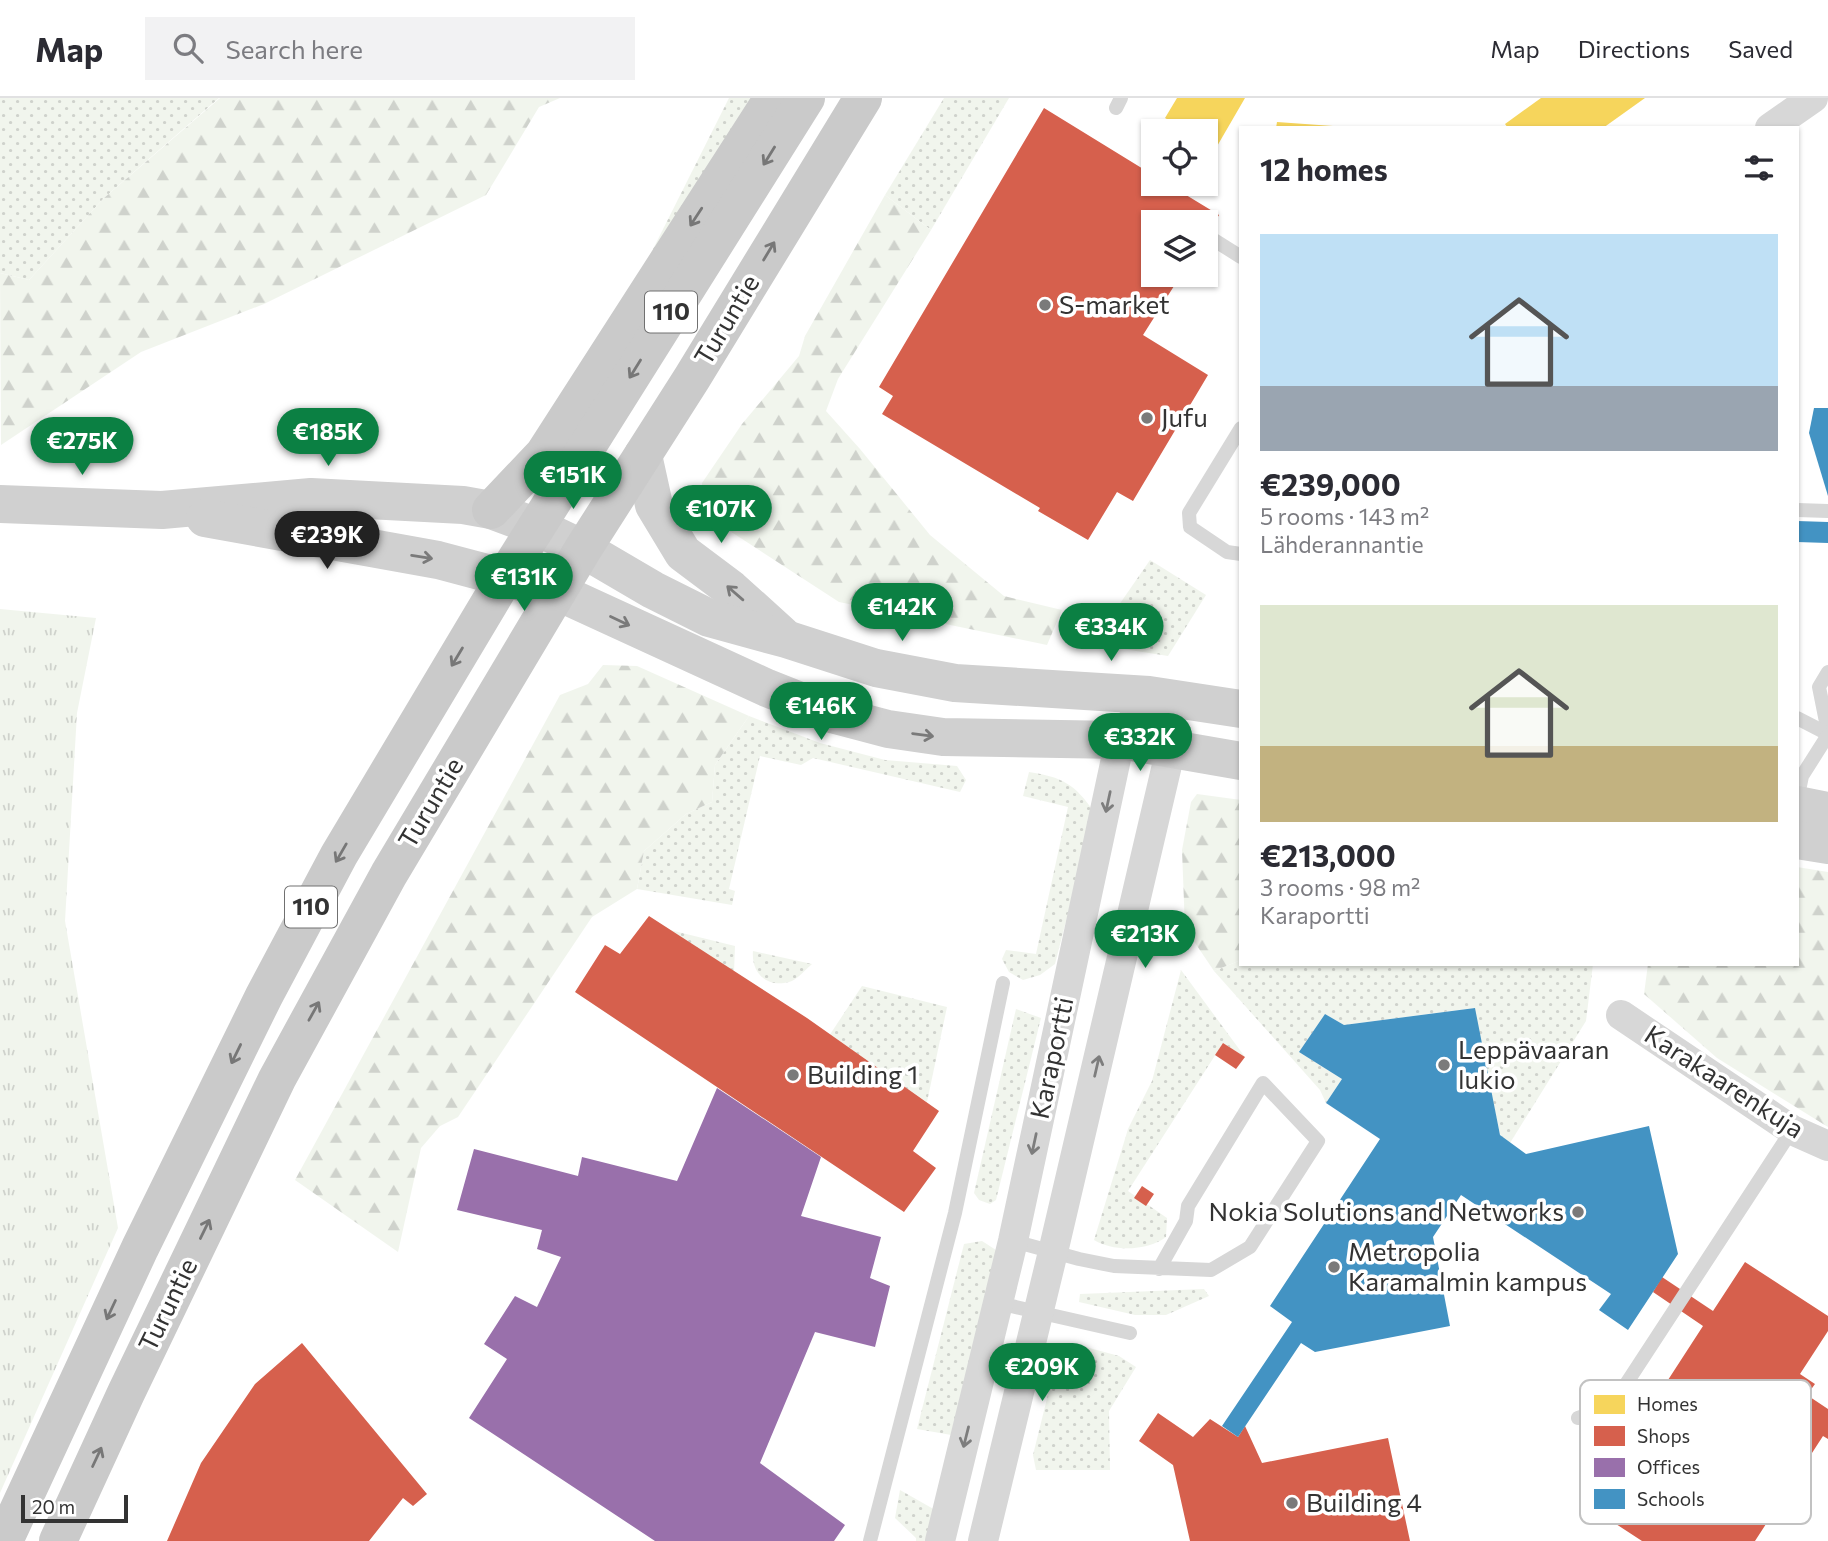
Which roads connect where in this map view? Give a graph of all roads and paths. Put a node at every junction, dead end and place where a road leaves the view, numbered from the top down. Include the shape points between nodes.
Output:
1 (773, 98) edge
2 (806, 98) edge
3 (863, 98) edge
4 (1813, 98) edge
5 (1773, 126) edge
6 (1218, 243) edge
7 (1239, 256) edge
8 (1239, 431) edge
9 (643, 455) junction
10 (0, 504) edge
11 (162, 510) junction
12 (491, 510) junction
13 (1799, 510) edge
14 (1828, 511) edge
15 (537, 527) junction
16 (583, 549) junction
17 (1239, 554) edge
18 (505, 578) junction
19 (558, 592) junction
20 (786, 639) junction
21 (1828, 672) edge
22 (1149, 695) junction
23 (1239, 709) edge
24 (1799, 719) edge
25 (1828, 733) edge
26 (1120, 740) junction
27 (1171, 748) junction
28 (1239, 761) edge
29 (1799, 792) edge
30 (1799, 804) edge
31 (1828, 811) edge
32 (1799, 841) edge
33 (1828, 845) edge
34 (1003, 983) dead end
35 (1621, 1015) dead end
36 (1792, 1130) junction
37 (1828, 1146) edge
38 (1013, 1241) junction
39 (1053, 1252) junction
40 (1159, 1269) junction
41 (998, 1303) junction
42 (1038, 1312) junction
43 (1130, 1333) dead end
44 (1628, 1380) edge
45 (4, 1541) edge
46 (58, 1541) edge
47 (870, 1541) edge
48 (940, 1541) edge
49 (982, 1541) edge

1 -> 12 main road via 544,454
2 -> 15 main road, Turuntie / 110
9 -> 3 main road, Turuntie / 110
4 - 5 street
6 - 7 lane
8 - 17 lane via 1189,513 1190,527 1227,552
9 - 16 main road, Turuntie / 110
20 -> 9 street via 683,553 654,505
10 - 11 street
11 - 12 street via 311,497
11 -> 18 street via 438,560
12 - 15 street
13 - 14 lane
15 - 16 street
15 - 18 main road, Turuntie / 110
16 - 19 main road, Turuntie / 110
16 - 20 street via 709,618
18 - 19 street
18 -> 45 main road, Turuntie / 110 via 339,855 270,984 140,1248
19 -> 26 street via 767,688 874,726 943,737
46 -> 19 main road, Turuntie / 110 via 277,1079 389,874
20 - 22 street via 876,668 955,682
21 - 25 lane via 1819,687
22 - 23 street
22 - 26 street, Karaportti
22 - 27 street
24 - 25 lane
25 - 29 lane via 1802,776
26 - 27 street
26 -> 38 street, Karaportti
27 - 28 street
39 -> 27 street, Karaportti
30 - 31 street
32 - 33 street
34 - 47 lane via 955,1213
35 - 36 street, Karakaarenkuja
36 - 37 street, Karakaarenkuja
36 - 44 lane
38 - 39 lane
38 - 41 street, Karaportti
39 - 40 lane via 1114,1266
39 - 42 street, Karaportti
40 - 40 lane via 1211,1270 1250,1247 1318,1141 1263,1083 1188,1206 1186,1221
41 - 42 lane
41 -> 48 street, Karaportti
42 - 43 lane
42 - 49 street, Karaportti

